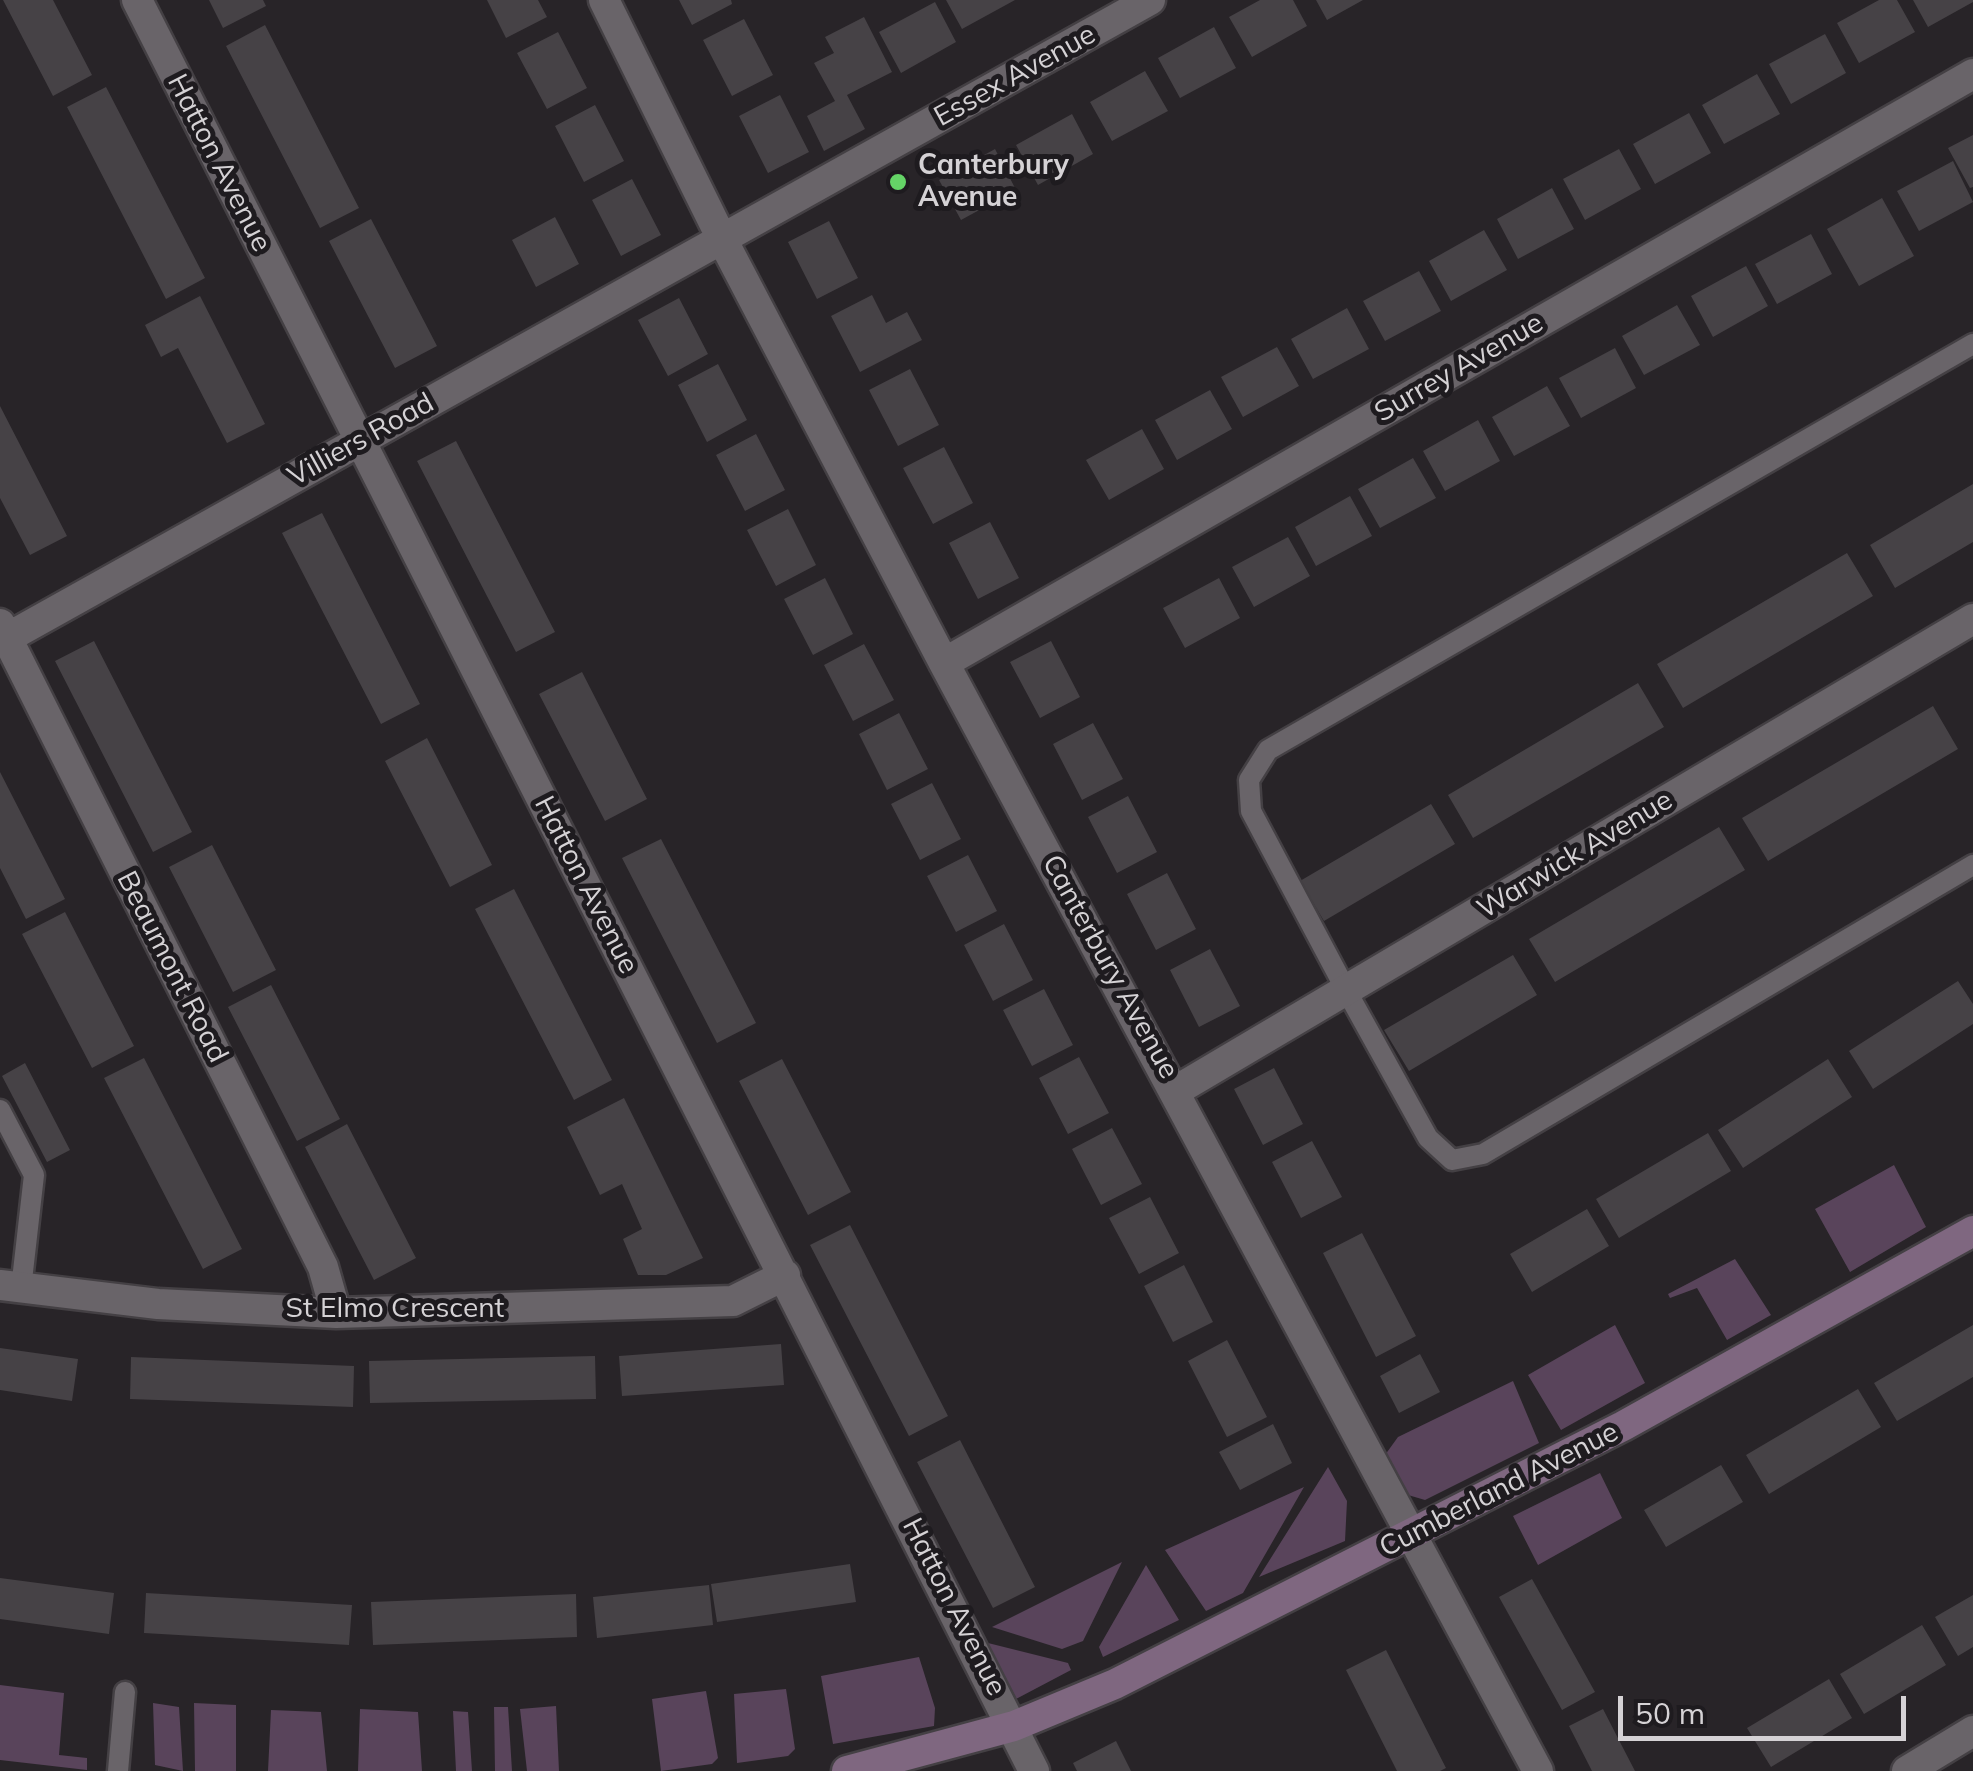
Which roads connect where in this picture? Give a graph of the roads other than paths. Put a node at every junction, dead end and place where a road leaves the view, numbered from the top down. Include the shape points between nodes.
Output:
1 (138, 0) edge
2 (604, 0) edge
3 (1150, 0) edge
4 (1973, 74) edge
5 (723, 241) junction
6 (1973, 344) edge
7 (358, 440) junction
8 (1973, 619) edge
9 (2, 635) edge
10 (944, 663) junction
11 (1973, 864) edge
12 (1346, 990) junction
13 (1177, 1090) junction
14 (0, 1110) edge
15 (1973, 1231) edge
16 (785, 1275) junction
17 (10, 1287) edge
18 (336, 1312) junction
19 (1414, 1536) junction
20 (125, 1692) dead end
21 (1014, 1726) junction
22 (1973, 1731) edge
23 (118, 1771) edge
24 (847, 1771) edge
25 (1034, 1771) edge
26 (1538, 1771) edge
27 (1906, 1771) edge

1 - 7 street, Hatton Avenue
2 - 5 street, Canterbury Avenue
3 - 5 street, Essex Avenue
4 - 10 street, Surrey Avenue
5 - 7 street, Villiers Road
5 - 10 street, Canterbury Avenue
6 - 12 lane via 1268,750 1249,780 1251,811
7 - 9 street, Villiers Road
7 - 16 street, Hatton Avenue
8 - 12 street, Warwick Avenue
9 - 18 street, Beaumont Road via 323,1267
10 - 13 street, Canterbury Avenue
11 - 12 lane via 1483,1154 1452,1160 1428,1138
12 - 13 street, Warwick Avenue
13 - 19 street, Canterbury Avenue
14 - 17 lane via 34,1175
15 - 19 street, Cumberland Avenue
16 - 18 street, St Elmo Crescent via 733,1301
16 - 21 street, Hatton Avenue
17 - 18 street, St Elmo Crescent via 158,1304
19 - 21 street, Cumberland Avenue via 1115,1684
19 - 26 street, Canterbury Avenue
20 - 23 lane
21 - 24 street, Cumberland Avenue
21 - 25 street, Hatton Avenue
22 - 27 street

